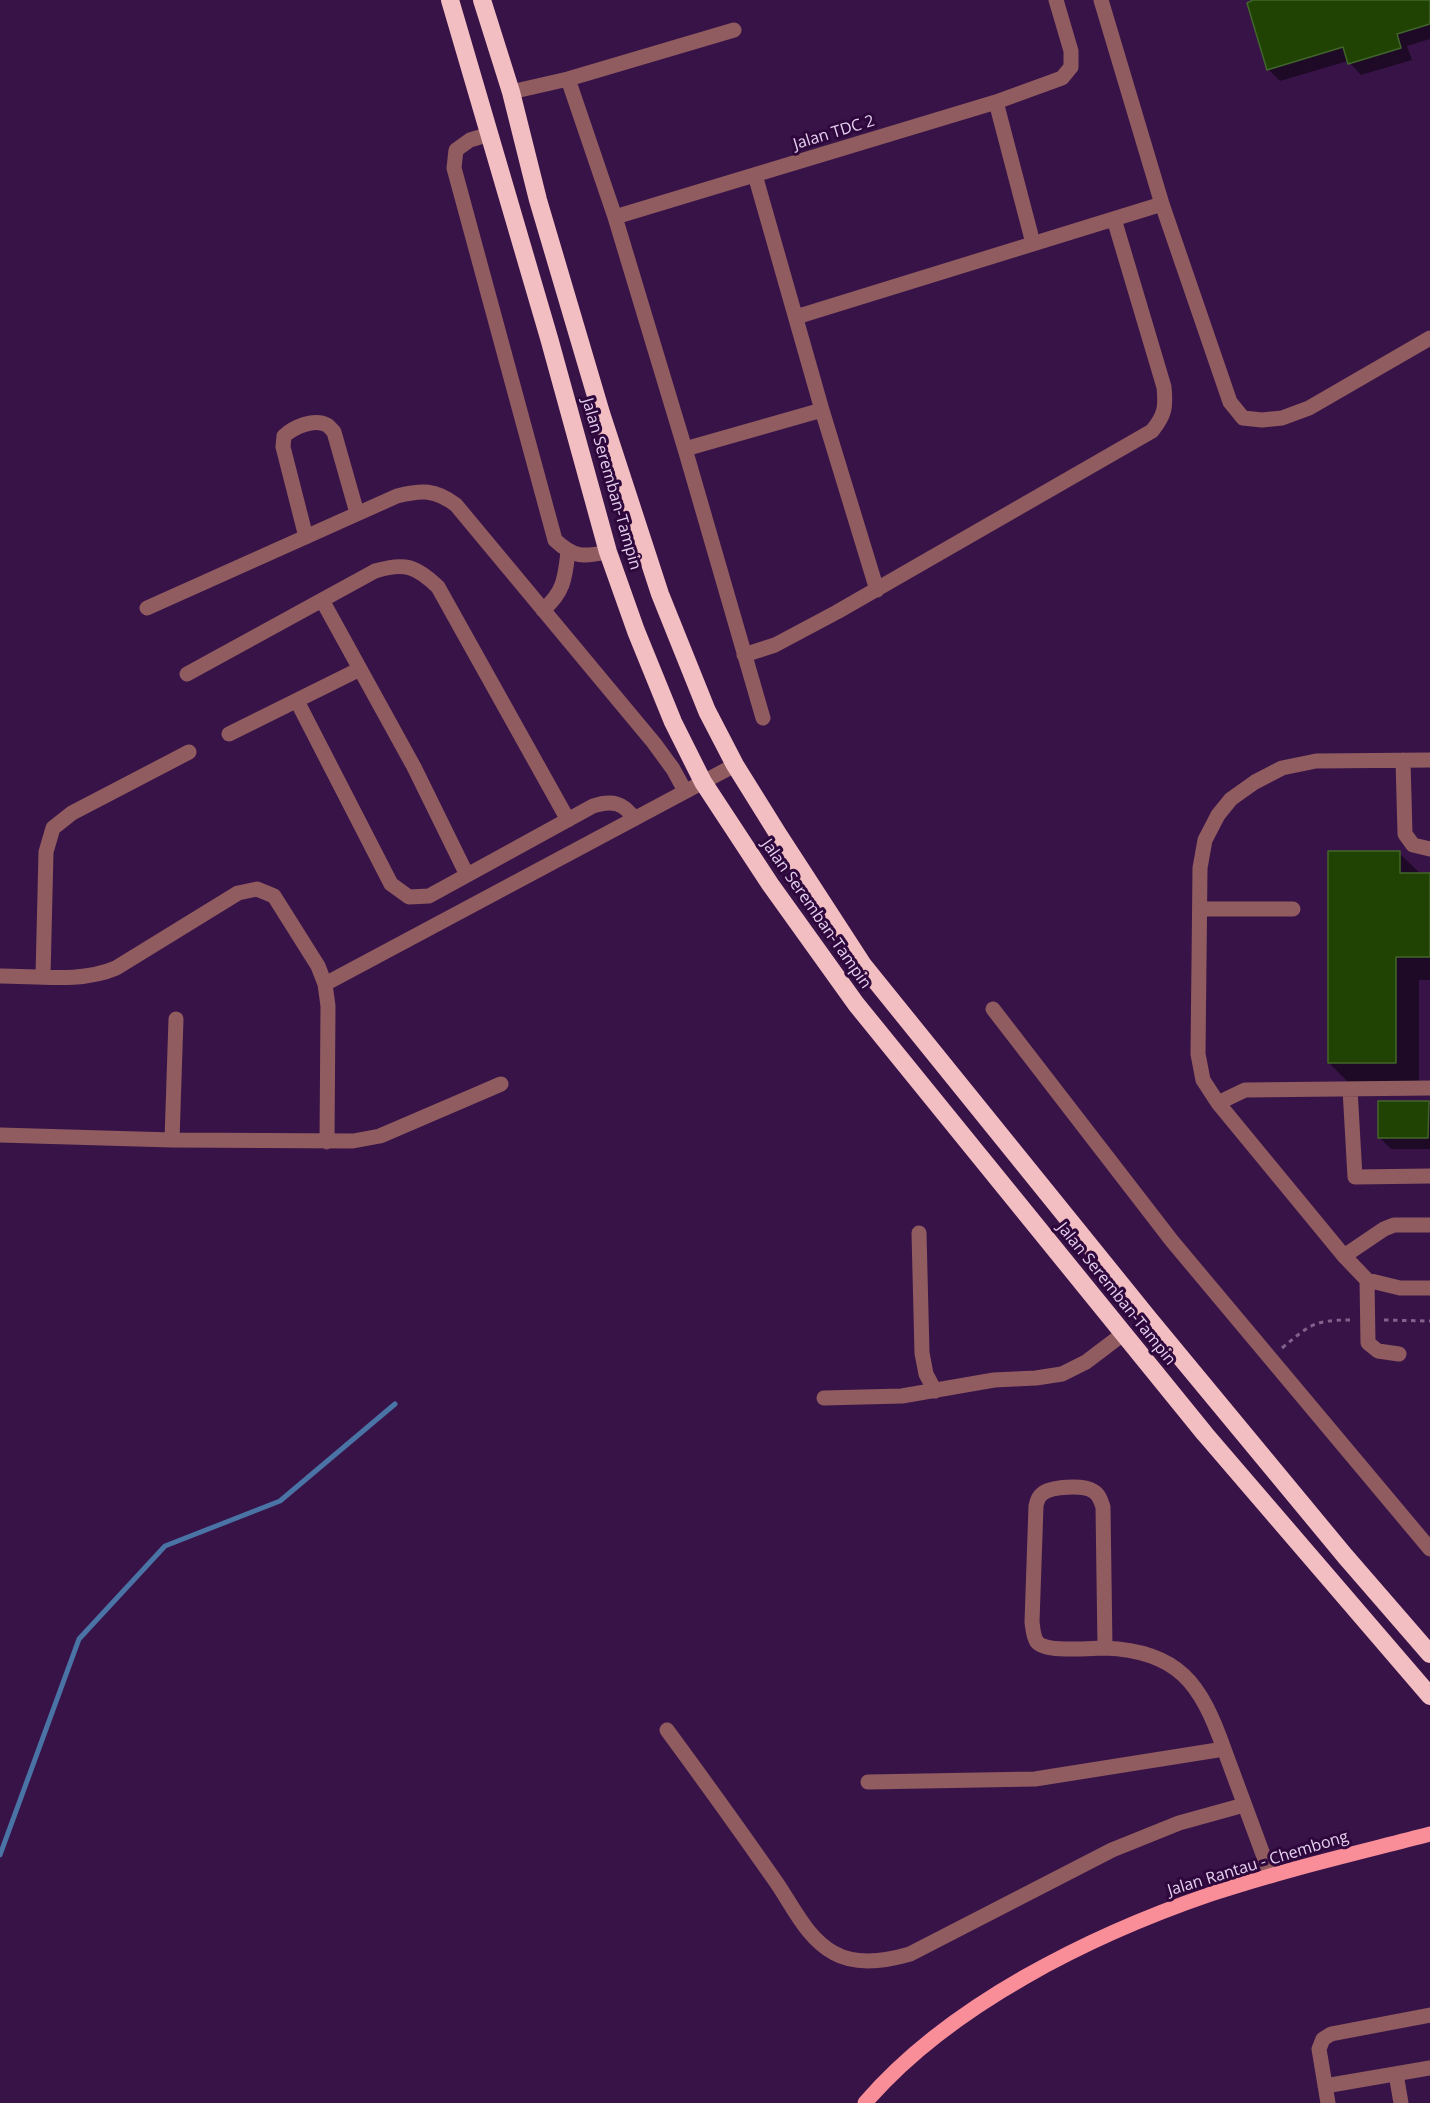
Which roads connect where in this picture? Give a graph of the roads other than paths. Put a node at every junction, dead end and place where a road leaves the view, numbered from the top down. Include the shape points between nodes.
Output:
1 (450, 0) edge
2 (482, 0) edge
3 (1056, 0) edge
4 (1101, 0) edge
5 (734, 30) dead end
6 (568, 79) junction
7 (511, 92) junction
8 (996, 102) junction
9 (490, 134) junction
10 (755, 176) junction
11 (1162, 204) junction
12 (615, 217) junction
13 (1113, 219) junction
14 (1033, 243) junction
15 (796, 317) junction
16 (1430, 338) edge
17 (822, 410) junction
18 (685, 449) junction
19 (357, 513) junction
20 (306, 537) junction
21 (568, 552) junction
22 (608, 552) junction
23 (877, 590) junction
24 (322, 600) junction
25 (147, 608) dead end
26 (543, 610) junction
27 (744, 655) junction
28 (360, 669) junction
29 (187, 674) dead end
30 (297, 701) junction
31 (763, 718) dead end
32 (229, 734) dead end
33 (189, 752) dead end
34 (1403, 760) junction
35 (1430, 760) edge
36 (735, 765) junction
37 (703, 782) junction
38 (685, 791) junction
39 (634, 819) junction
40 (568, 820) junction
41 (1430, 849) edge
42 (467, 875) junction
43 (1200, 909) junction
44 (1293, 909) dead end
45 (0, 976) edge
46 (43, 976) junction
47 (325, 984) junction
48 (993, 1009) dead end
49 (176, 1019) dead end
50 (501, 1084) dead end
51 (1422, 1088) edge
52 (1350, 1089) junction
53 (1430, 1098) edge
54 (1218, 1103) junction
55 (0, 1135) edge
56 (172, 1140) junction
57 (327, 1142) junction
58 (1430, 1176) edge
59 (1430, 1225) edge
60 (919, 1233) dead end
61 (1344, 1256) junction
62 (1367, 1280) junction
63 (1430, 1288) edge
64 (1124, 1334) junction
65 (1399, 1354) dead end
66 (935, 1391) junction
67 (824, 1398) dead end
68 (1430, 1549) edge
69 (1105, 1648) junction
70 (1430, 1654) edge
71 (1430, 1696) edge
72 (667, 1730) dead end
73 (1224, 1749) junction
74 (868, 1782) dead end
75 (1244, 1805) junction
76 (1430, 1834) edge
77 (1271, 1876) junction
78 (1430, 2016) edge
79 (1430, 2068) edge
80 (1396, 2074) junction
81 (1325, 2086) junction
82 (865, 2103) edge
83 (1328, 2103) edge
84 (1401, 2103) edge

1 - 9 highway, Jalan Seremban-Tampin
2 - 7 highway, Jalan Seremban-Tampin
3 - 8 street, Jalan TDC 2 via 1071,51 1071,67 1062,78
4 - 11 street
5 - 6 street
6 - 7 street
6 - 12 street
7 - 36 highway, Jalan Seremban-Tampin via 538,200 601,413 660,594 707,711
8 - 10 street, Jalan TDC 2
8 - 14 street
9 - 21 street via 470,140 456,150 454,168 555,540
9 - 22 highway, Jalan Seremban-Tampin
10 - 12 street, Jalan TDC 2
10 - 15 street
11 - 13 street
11 - 16 street via 1230,402 1243,418 1281,418 1309,408
12 - 18 street
13 - 14 street
13 - 23 street via 1164,387 1166,404 1162,419 1152,431
14 - 15 street
15 - 17 street
17 - 18 street
17 - 23 street
18 - 27 street
19 - 20 street
19 - 20 street via 334,432 316,422 292,429 284,436 283,447
19 - 26 street via 415,492 444,496 456,505
20 - 25 street
21 - 22 street via 590,556
21 - 26 street via 560,591
22 - 37 highway, Jalan Seremban-Tampin via 669,712
23 - 27 street via 775,645
24 - 28 street
24 - 29 street
24 - 40 street via 390,567 408,566 423,573 438,587
26 - 38 street via 654,742
27 - 31 street
28 - 30 street
28 - 42 street
30 - 32 street
30 - 42 street via 391,884 408,897 429,896
33 - 46 street via 72,813 53,828 46,852
34 - 35 street
34 - 41 street via 1405,834 1413,845
34 - 43 street via 1316,760 1282,768 1239,793 1218,815 1205,840
36 - 37 street
36 - 70 highway, Jalan Seremban-Tampin via 863,965 1149,1319
37 - 38 street
37 - 64 highway, Jalan Seremban-Tampin via 856,1004
38 - 39 street
39 - 40 street via 624,806 615,802 593,806
39 - 47 street
40 - 42 street
43 - 44 street
43 - 54 street via 1198,1054 1203,1080
45 - 46 street
46 - 47 street via 101,975 238,892 257,889 274,896
47 - 57 street
48 - 68 street via 1172,1241
49 - 56 street
50 - 57 street via 380,1136
51 - 52 street
51 - 53 street
52 - 54 street via 1245,1090
52 - 58 street via 1355,1177
54 - 61 street
55 - 56 street
56 - 57 street
59 - 61 street via 1394,1225
60 - 66 street via 922,1353 926,1374
61 - 62 street
62 - 63 street via 1400,1288
62 - 65 street via 1368,1342 1378,1351
64 - 66 street via 1062,1374 994,1380
64 - 71 highway, Jalan Seremban-Tampin
66 - 67 street
69 - 69 street via 1100,1498 1091,1489 1049,1490 1036,1506 1034,1636 1042,1646 1052,1648
69 - 73 street via 1129,1649 1166,1661 1179,1670 1194,1686 1215,1722
72 - 75 street via 814,1938 848,1959 890,1960 910,1954 1112,1850 1179,1823
73 - 74 street via 1035,1779
73 - 75 street
75 - 77 street
76 - 77 main road, Jalan Rantau - Chembong
77 - 82 main road, Jalan Rantau - Chembong via 1155,1914 1033,1973 924,2045
78 - 81 street via 1331,2034 1323,2039 1319,2049
79 - 80 street
80 - 81 street
80 - 84 street
81 - 83 street

